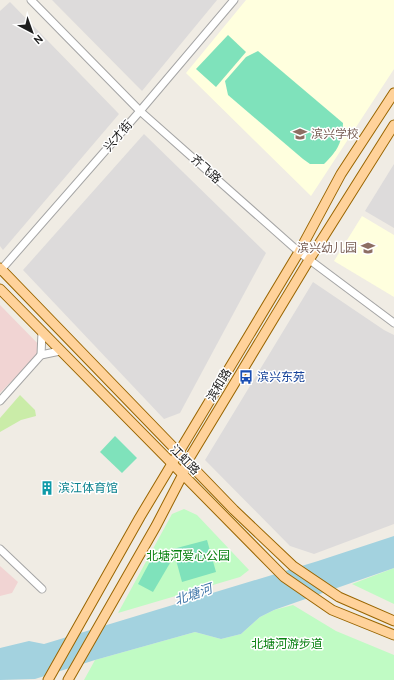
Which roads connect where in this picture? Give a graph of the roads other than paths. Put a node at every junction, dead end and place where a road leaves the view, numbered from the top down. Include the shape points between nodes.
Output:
1 (31, 0) edge
2 (234, 0) edge
3 (394, 93) edge
4 (140, 111) junction
5 (394, 125) edge
6 (299, 252) junction
7 (309, 260) junction
8 (0, 270) edge
9 (0, 289) edge
10 (394, 323) edge
11 (42, 332) junction
12 (60, 351) junction
13 (41, 355) junction
14 (0, 401) edge
15 (178, 453) junction
16 (187, 462) junction
17 (172, 464) junction
18 (182, 476) junction
19 (0, 549) edge
20 (42, 589) dead end
21 (394, 621) edge
22 (394, 635) edge
23 (48, 680) edge
24 (68, 680) edge

1 - 4 street, 齐飞路
2 - 4 street, 兴才街
3 - 6 main road, 滨和路 via 341,174
4 - 6 street, 齐飞路
4 - 8 street, 兴才街
5 - 7 main road, 滨和路
6 - 7 street, 齐飞路
6 - 15 main road, 滨和路
7 - 10 street, 齐飞路
7 - 16 main road, 滨和路
8 - 15 main road, 江虹路
9 - 11 main road, 江虹路
11 - 12 main road, 江虹路
11 - 13 street
12 - 13 street
12 - 17 main road, 江虹路
13 - 14 street
15 - 16 main road, 江虹路
15 - 17 main road, 滨和路
16 - 18 main road, 滨和路
16 - 21 main road, 江虹路 via 293,566 339,597
17 - 18 main road, 江虹路
17 - 23 main road, 滨和路
18 - 22 main road, 江虹路 via 284,577 332,610
18 - 24 main road, 滨和路
19 - 20 street

